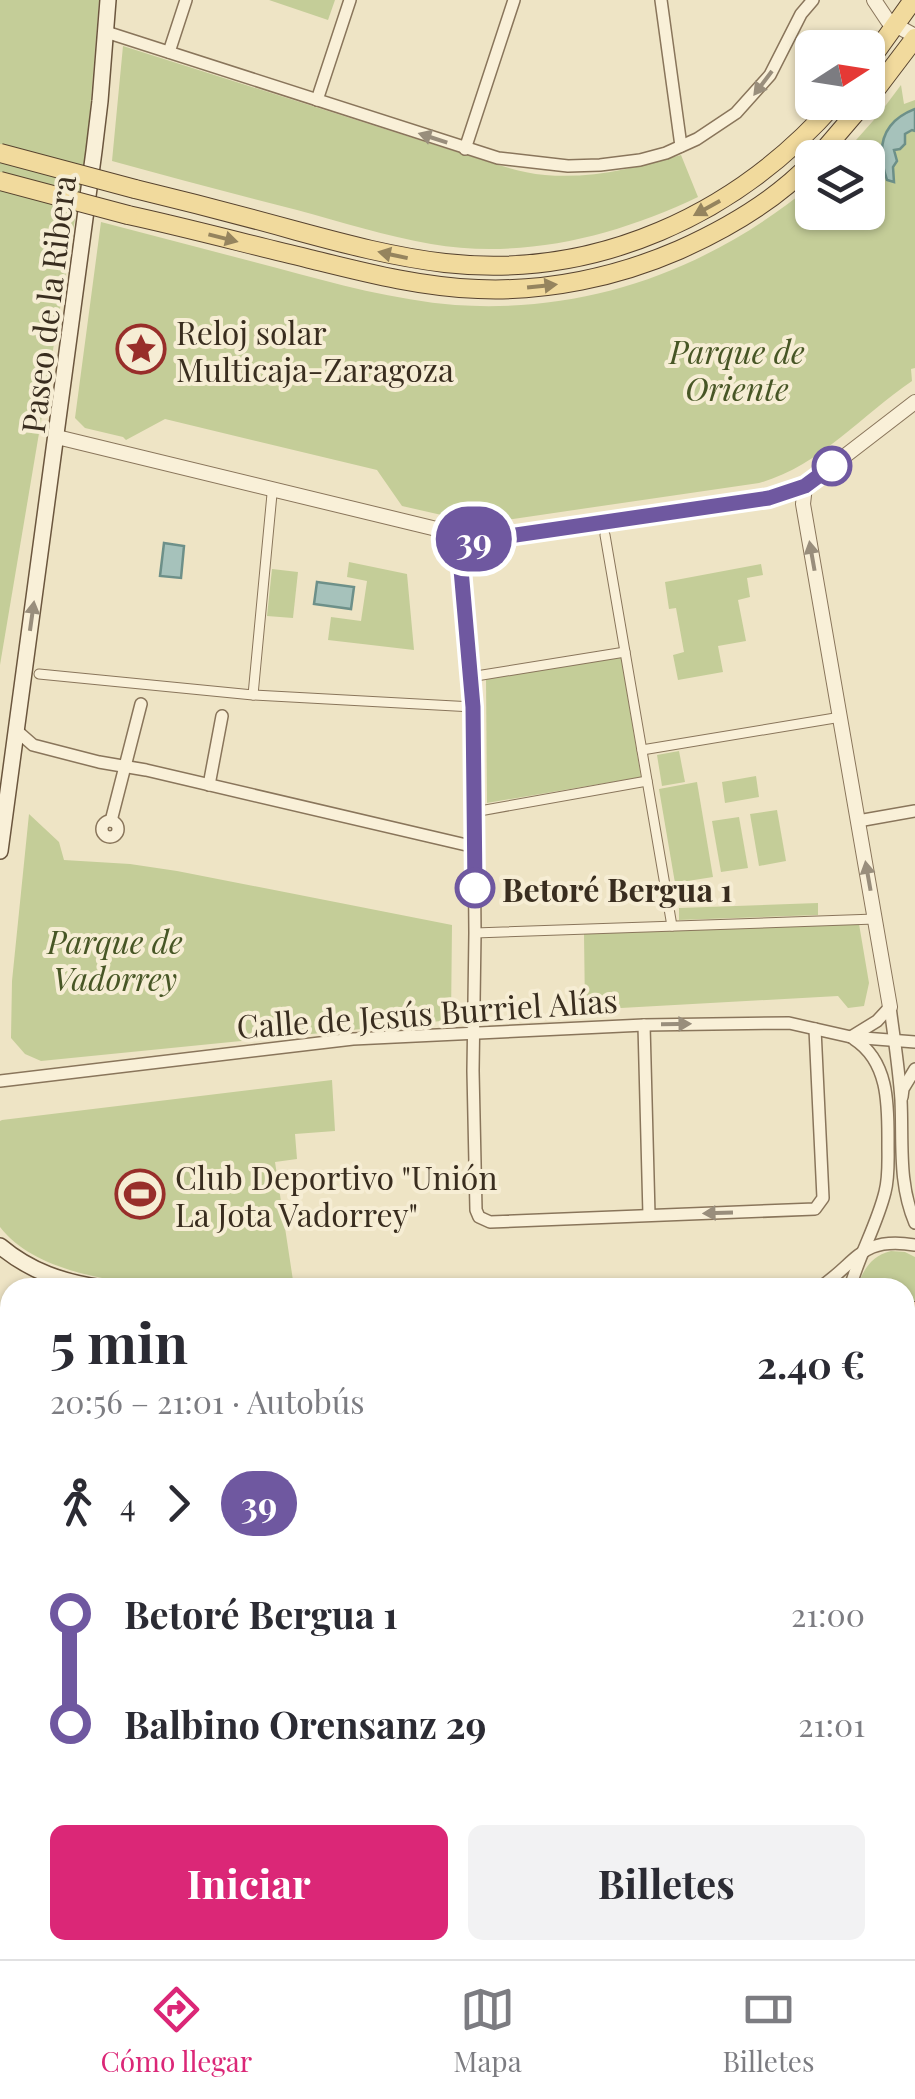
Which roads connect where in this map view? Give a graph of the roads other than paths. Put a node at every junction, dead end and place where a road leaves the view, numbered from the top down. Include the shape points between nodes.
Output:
1 (108, 0) edge
2 (186, 0) edge
3 (350, 0) edge
4 (514, 0) edge
5 (661, 0) edge
6 (813, 0) edge
7 (874, 0) edge
8 (913, 0) edge
9 (895, 26) junction
10 (106, 32) junction
11 (915, 37) edge
12 (885, 40) edge
13 (169, 52) junction
14 (885, 76) edge
15 (317, 100) junction
16 (819, 120) edge
17 (850, 120) edge
18 (832, 140) edge
19 (681, 146) junction
20 (466, 149) junction
21 (0, 153) edge
22 (795, 177) edge
23 (0, 181) edge
24 (915, 402) edge
25 (57, 437) junction
26 (805, 486) junction
27 (272, 494) dead end
28 (458, 535) junction
29 (605, 535) dead end
30 (626, 652) junction
31 (38, 674) dead end
32 (470, 677) junction
33 (146, 684) junction
34 (226, 692) junction
35 (253, 695) junction
36 (141, 704) joint
37 (473, 707) junction
38 (222, 716) joint
39 (841, 717) junction
40 (17, 730) junction
41 (33, 745) junction
42 (642, 750) junction
43 (14, 754) junction
44 (125, 767) junction
45 (648, 781) junction
46 (209, 785) junction
47 (915, 811) edge
48 (474, 812) junction
49 (111, 820) dead end
50 (858, 821) junction
51 (475, 846) junction
52 (0, 852) edge
53 (875, 919) junction
54 (672, 926) junction
55 (475, 933) junction
56 (890, 1007) junction
57 (644, 1025) junction
58 (816, 1030) junction
59 (473, 1032) junction
60 (851, 1037) junction
61 (895, 1041) junction
62 (915, 1042) edge
63 (915, 1069) edge
64 (2, 1079) edge
65 (901, 1101) junction
66 (649, 1215) junction
67 (915, 1224) edge
68 (915, 1245) edge
69 (0, 1246) edge
70 (863, 1250) junction
71 (53, 1278) edge
72 (831, 1278) edge
73 (853, 1278) edge

1 - 10 main road, Paseo de la Ribera
2 - 13 street
3 - 15 street
4 - 20 street
5 - 19 street
6 -> 19 street via 752,98 717,128
7 - 9 street
8 - 9 main road
9 - 11 street
9 - 12 main road
10 - 13 street
10 - 25 main road, Paseo de la Ribera
11 - 14 main road
13 - 15 street
20 -> 15 street
16 -> 21 main road, bridge via 784,156 711,207 642,238 534,264 410,258
17 - 18 main road
19 - 20 street via 640,160 568,166
23 -> 22 main road, bridge via 397,280 480,290 577,281 662,257 749,213
24 - 26 street
25 - 28 street
40 -> 25 main road, Paseo de la Ribera
26 - 28 street via 769,498 482,540
39 -> 26 street
27 - 35 street
28 - 32 street
29 - 30 street
30 - 32 street
30 - 42 street
31 - 33 street
32 - 37 street
33 - 34 street
33 - 36 street
34 - 35 street
34 - 38 street
35 - 37 street
36 - 44 street
37 - 48 street
38 - 46 street
39 - 42 street
39 - 50 street
40 - 41 street
40 - 43 main road, Paseo de la Ribera
41 - 43 street
41 - 44 street
42 - 45 street
43 - 52 main road, Paseo de la Ribera
44 - 46 street
44 - 49 street
45 - 48 street
45 - 54 street
46 - 51 street
47 - 50 street
48 - 51 street
53 -> 50 street
51 - 55 street
53 - 54 street
53 - 56 street
54 - 55 street
55 - 59 street
56 - 60 street
56 - 61 street
57 -> 58 street, Calle de Jesús Burriel Alías via 789,1024
57 - 59 street, Calle de Jesús Burriel Alías
57 - 66 street
58 - 60 street, Calle de Jesús Burriel Alías
58 -> 66 street via 822,1198 815,1209
59 - 64 street, Calle de Jesús Burriel Alías via 352,1039
59 - 66 street via 476,1210 483,1221
60 - 61 street, Calle de Jesús Burriel Alías
60 - 70 street via 885,1082 888,1105 887,1174
61 - 62 street, Calle de Jesús Burriel Alías
61 - 65 street
63 - 65 street
65 - 67 street via 902,1176
68 - 70 street
69 - 71 main road
70 - 72 street
70 - 73 street

